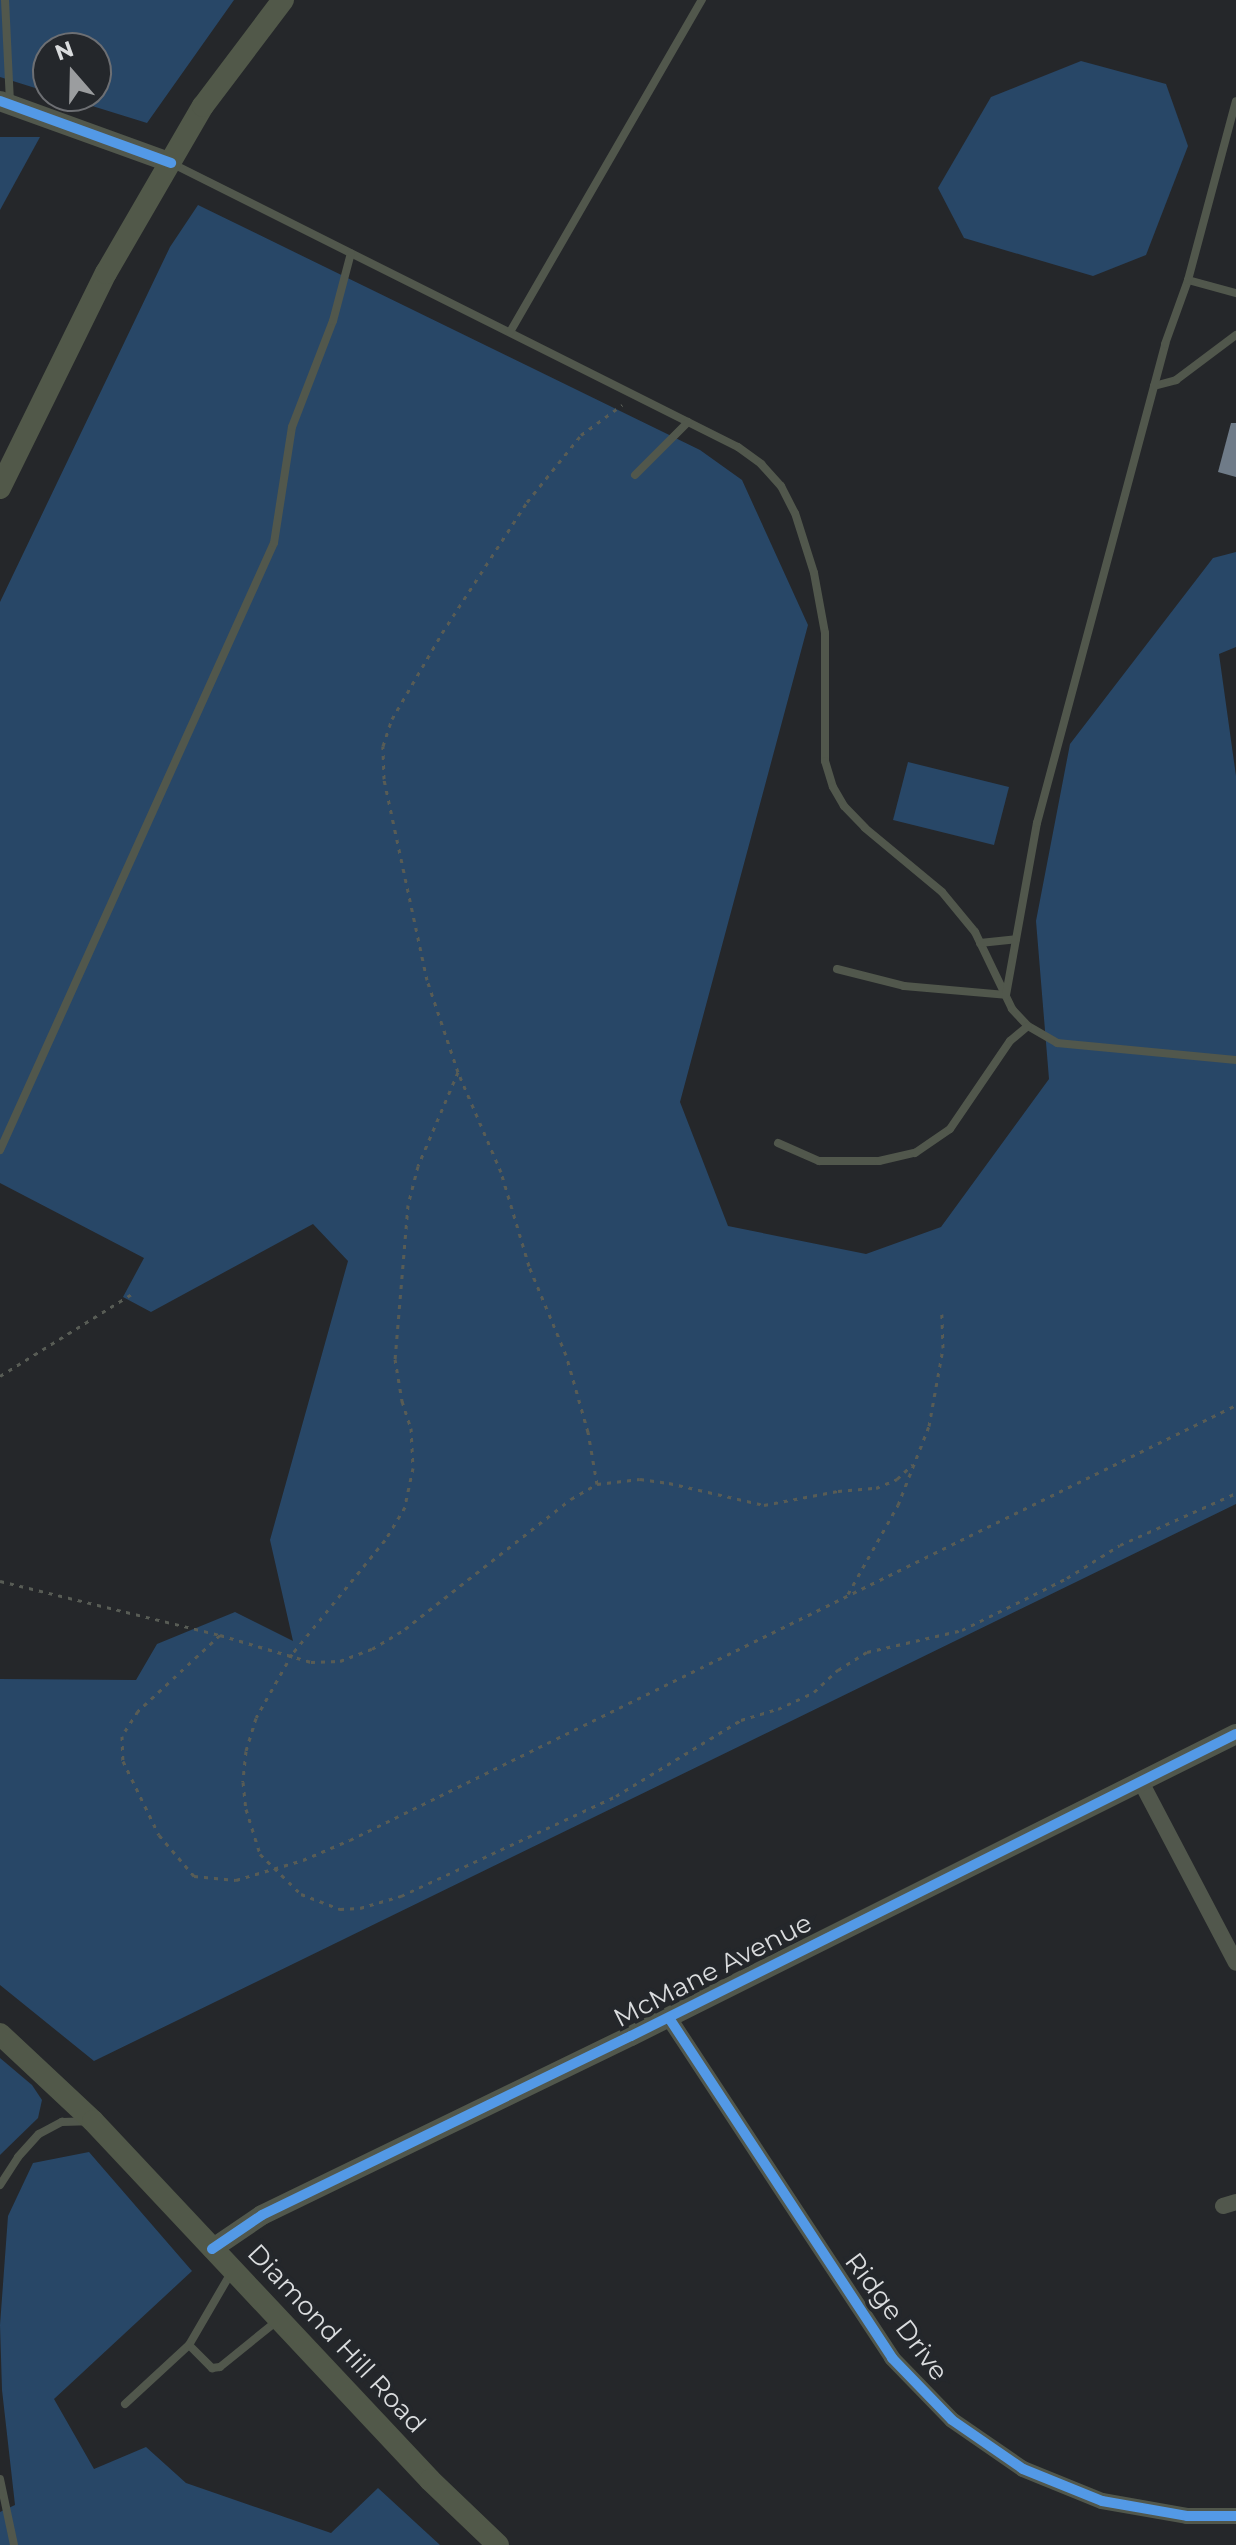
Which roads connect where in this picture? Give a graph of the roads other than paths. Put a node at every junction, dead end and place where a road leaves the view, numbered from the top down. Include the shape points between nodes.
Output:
1 (5, 0) edge
2 (283, 0) edge
3 (702, 0) edge
4 (1236, 101) edge
5 (5, 103) edge
6 (171, 163) junction
7 (351, 253) junction
8 (1188, 280) junction
9 (1236, 293) edge
10 (510, 332) junction
11 (1236, 335) edge
12 (1154, 386) junction
13 (688, 422) junction
14 (635, 475) dead end
15 (0, 488) edge
16 (1016, 939) junction
17 (980, 943) junction
18 (837, 969) dead end
19 (1006, 995) junction
20 (1028, 1026) junction
21 (1236, 1060) edge
22 (778, 1143) dead end
23 (0, 1150) edge
24 (1236, 1734) edge
25 (1141, 1782) junction
26 (1236, 1963) edge
27 (669, 2018) junction
28 (0, 2034) edge
29 (93, 2121) junction
30 (0, 2185) edge
31 (212, 2249) junction
32 (232, 2270) junction
33 (278, 2320) junction
34 (189, 2345) junction
35 (125, 2404) dead end
36 (0, 2479) edge
37 (1236, 2516) edge
38 (14, 2545) edge
39 (498, 2545) edge

1 - 5 lane
2 - 6 main road via 203,106
3 - 10 lane
4 - 8 lane
5 - 6 street
6 - 7 lane
6 - 15 main road via 106,273
7 - 10 lane
7 - 23 lane via 333,321 292,427 274,543
8 - 9 lane
8 - 12 lane
10 - 13 lane
11 - 12 lane via 1176,380
12 - 16 lane via 1037,823
13 - 14 lane
13 - 17 lane via 761,464 795,513 825,633 825,761 833,787 865,828 942,892
16 - 17 lane
16 - 19 lane
17 - 19 lane
18 - 19 lane via 904,986
19 - 20 lane
20 - 21 lane via 1057,1043
20 - 22 lane via 1010,1041 950,1129 915,1153 879,1161 819,1161
24 - 25 street, McMane Avenue
25 - 26 street
25 - 27 street, McMane Avenue
27 - 31 street, McMane Avenue via 262,2215
27 - 37 street, Ridge Drive via 892,2358 952,2420 1023,2469 1102,2501 1187,2516
28 - 29 main road, Diamond Hill Road
29 - 30 lane via 62,2122 39,2134
29 - 31 main road, Diamond Hill Road
31 - 32 main road, Diamond Hill Road
32 - 33 main road, Diamond Hill Road
32 - 34 lane
33 - 34 lane via 220,2367 212,2368
33 - 39 main road, Diamond Hill Road
34 - 35 lane
36 - 38 lane

